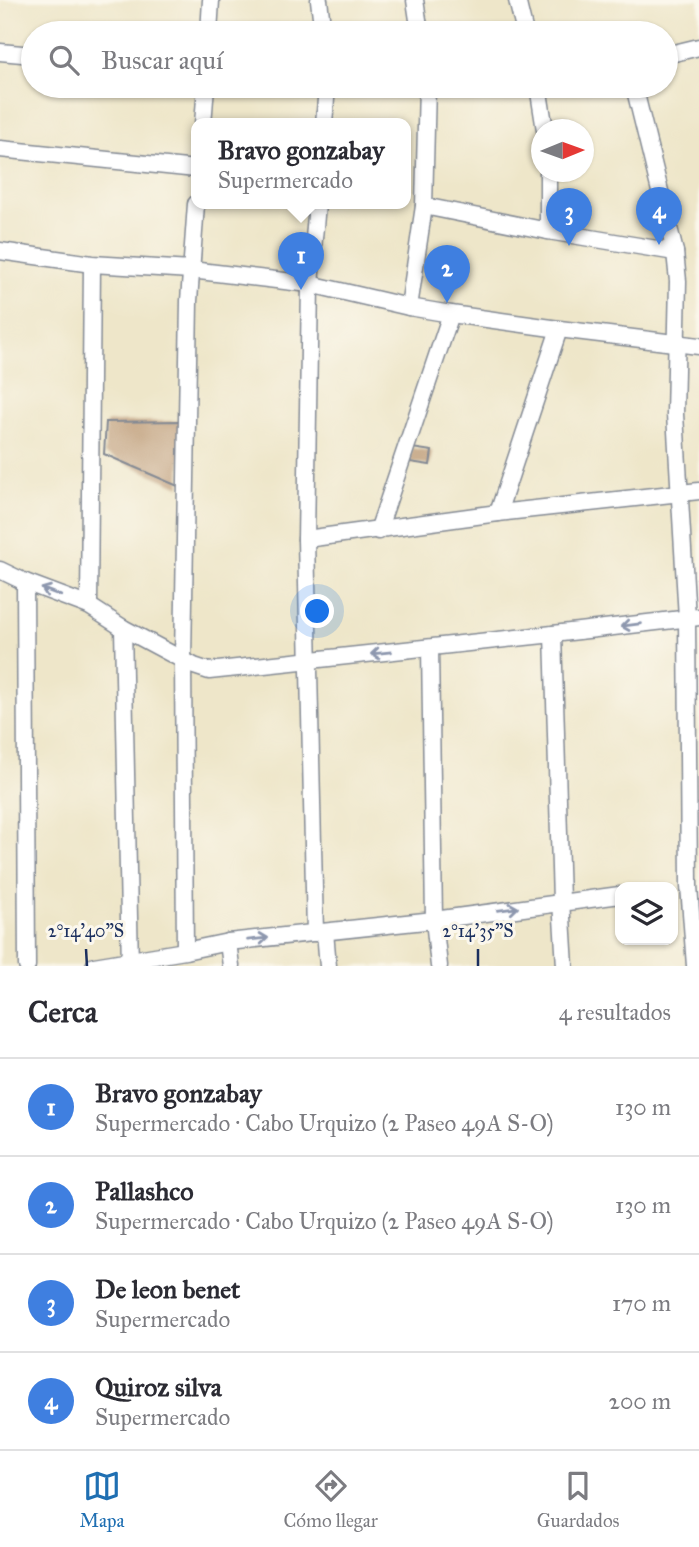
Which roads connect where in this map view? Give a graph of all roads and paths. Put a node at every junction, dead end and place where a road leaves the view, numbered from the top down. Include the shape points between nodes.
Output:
1 (211, 0) edge
2 (319, 0) edge
3 (415, 0) edge
4 (517, 0) edge
5 (210, 21) edge
6 (322, 21) edge
7 (418, 21) edge
8 (522, 21) edge
9 (699, 47) edge
10 (678, 51) edge
11 (0, 52) edge
12 (21, 54) edge
13 (205, 98) edge
14 (326, 98) edge
15 (427, 98) edge
16 (540, 98) edge
17 (637, 98) edge
18 (203, 118) edge
19 (324, 118) edge
20 (543, 119) edge
21 (0, 149) edge
22 (191, 168) edge
23 (548, 182) edge
24 (424, 206) junction
25 (196, 209) edge
26 (317, 209) edge
27 (548, 231) junction
28 (0, 251) edge
29 (675, 252) junction
30 (92, 264) junction
31 (191, 270) junction
32 (310, 284) junction
33 (409, 307) junction
34 (451, 314) junction
35 (559, 329) junction
36 (676, 342) junction
37 (699, 346) edge
38 (699, 491) edge
39 (680, 494) junction
40 (498, 513) junction
41 (378, 531) junction
42 (306, 540) junction
43 (0, 570) edge
44 (25, 582) junction
45 (89, 606) junction
46 (693, 617) edge
47 (123, 628) junction
48 (553, 634) junction
49 (430, 648) junction
50 (183, 659) junction
51 (308, 661) junction
52 (687, 887) edge
53 (615, 896) edge
54 (561, 901) junction
55 (434, 920) junction
56 (320, 932) junction
57 (228, 942) junction
58 (185, 951) junction
59 (130, 963) edge
60 (27, 966) edge
61 (94, 966) edge
62 (230, 966) edge
63 (328, 966) edge
64 (439, 966) edge
65 (565, 966) edge
66 (695, 966) edge

1 - 5 street
2 - 6 street
3 - 7 street
4 - 8 street
9 - 10 street
11 - 12 street
13 - 18 street
14 - 19 street
15 - 24 street
16 - 20 street
17 - 29 street
21 - 22 street
23 - 27 street
24 - 27 street
24 - 33 street
25 - 31 street
26 - 32 street
27 - 29 street
28 - 30 street
29 - 36 street
30 - 31 street
30 - 45 street
31 - 32 street
31 - 50 street
32 - 33 street
32 - 42 street
33 - 34 street
34 - 35 street
34 - 41 street
35 - 36 street
35 - 40 street
36 - 37 street
36 - 39 street
38 - 39 street
39 - 40 street
39 - 46 street
40 - 41 street
41 - 42 street
42 - 51 street
43 - 44 street
45 -> 44 street
44 - 60 street
45 - 47 street
46 -> 48 street
46 - 52 street
47 - 50 street
47 - 59 street
48 - 49 street
48 - 54 street
49 -> 51 street
49 - 55 street
50 - 51 street via 209,671
50 - 58 street
51 - 56 street
52 - 66 street
53 - 54 street
55 -> 54 street
54 - 65 street
55 - 56 street
55 - 64 street
57 -> 56 street
56 - 63 street
57 - 58 street
57 - 62 street
58 - 59 street
59 - 61 street

